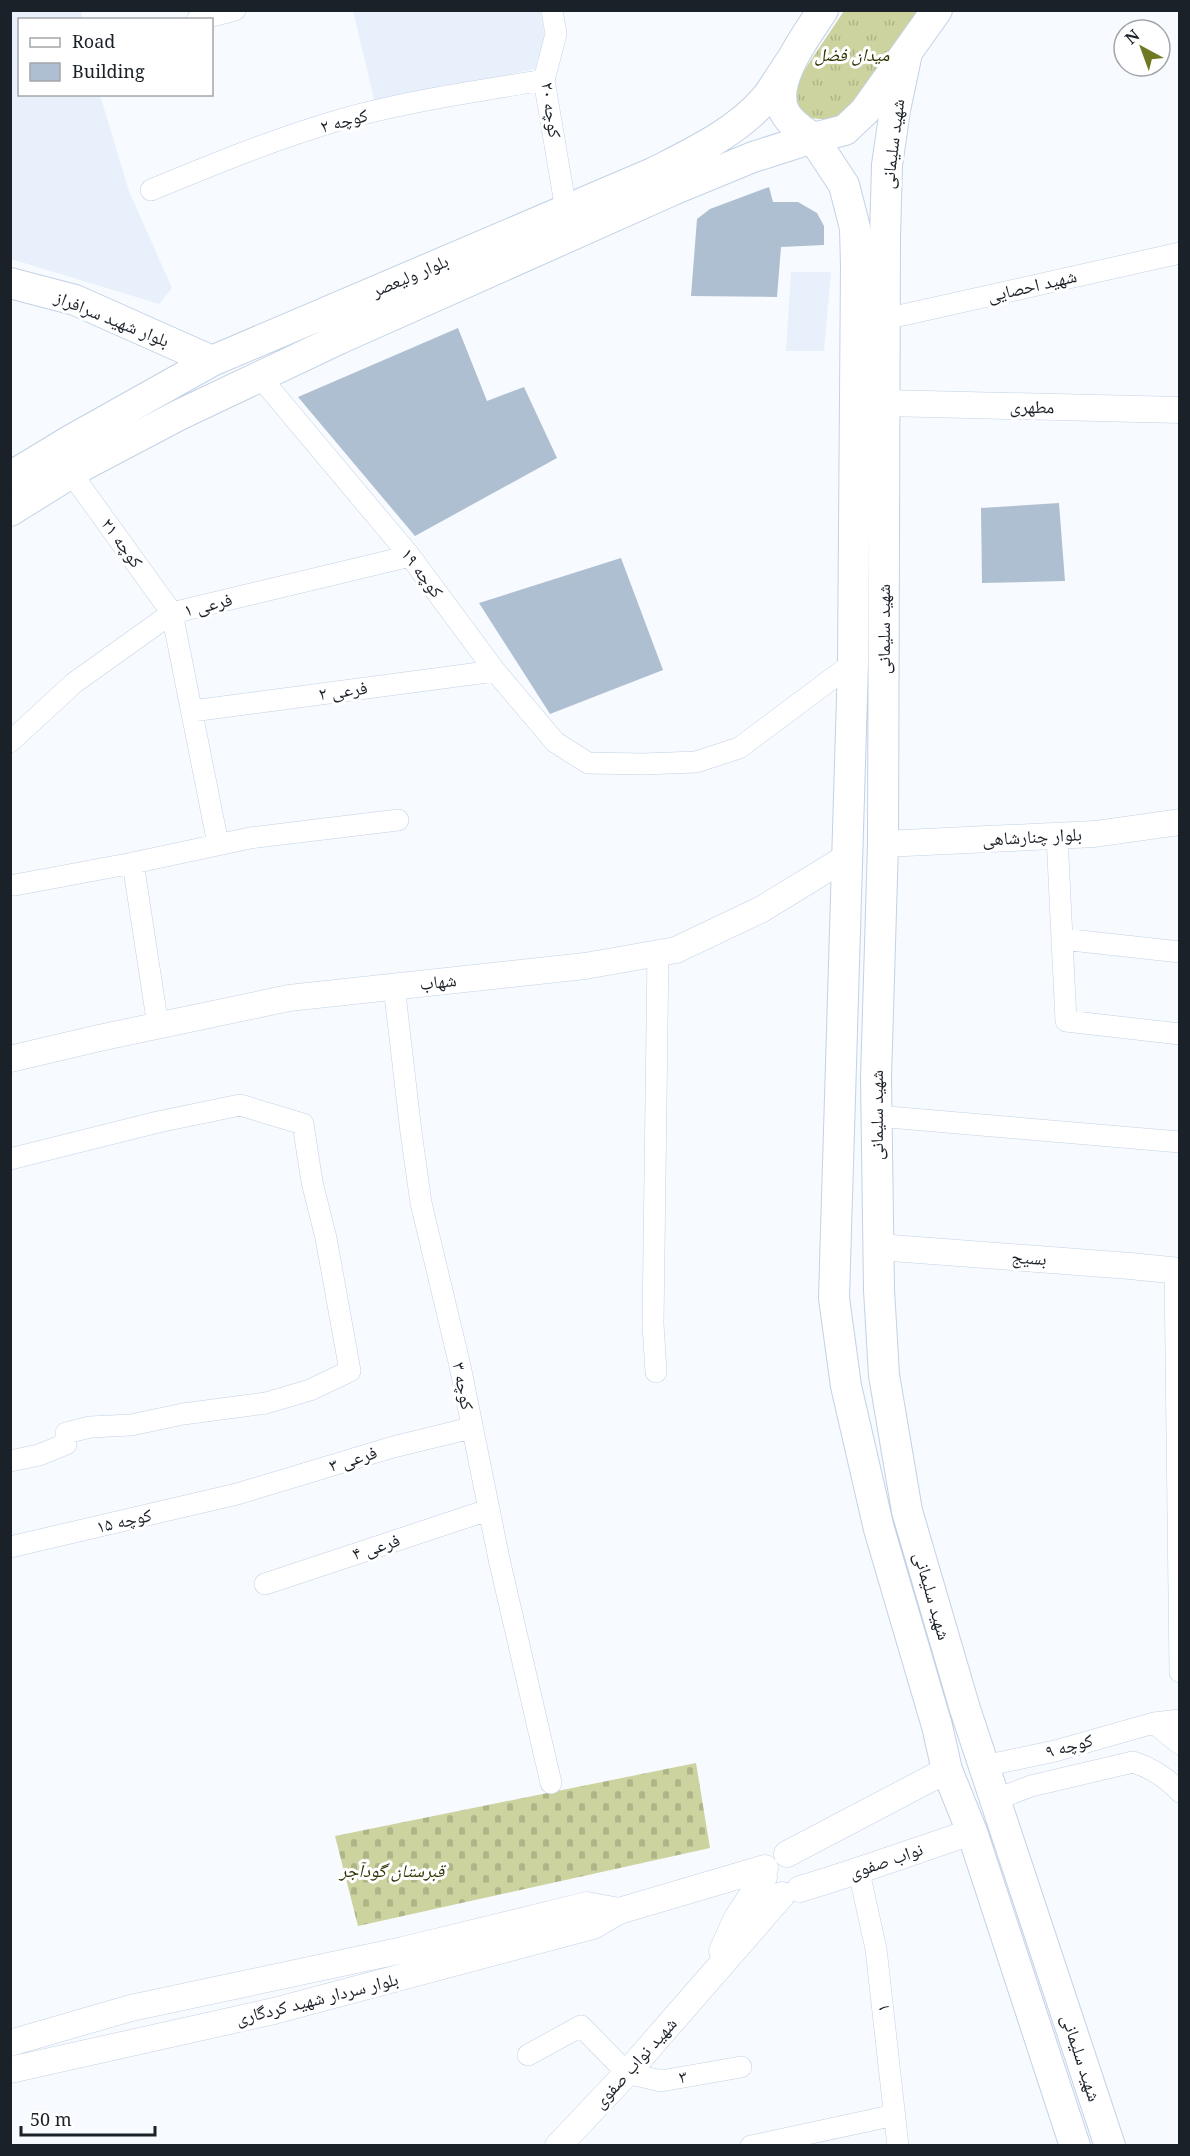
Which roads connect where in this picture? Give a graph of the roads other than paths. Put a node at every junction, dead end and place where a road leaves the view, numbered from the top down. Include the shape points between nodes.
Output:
1 (235, 10) edge
2 (552, 10) edge
3 (823, 10) edge
4 (937, 10) edge
5 (205, 18) edge
6 (907, 53) junction
7 (792, 59) junction
8 (544, 80) junction
9 (813, 138) junction
10 (151, 190) dead end
11 (566, 210) junction
12 (1179, 253) edge
13 (10, 283) edge
14 (885, 319) junction
15 (212, 361) junction
16 (260, 377) junction
17 (885, 403) junction
18 (1179, 410) edge
19 (71, 473) junction
20 (10, 477) edge
21 (10, 510) edge
22 (410, 556) junction
23 (172, 613) junction
24 (853, 663) junction
25 (884, 663) junction
26 (495, 671) junction
27 (192, 711) junction
28 (10, 742) edge
29 (398, 820) dead end
30 (1179, 822) edge
31 (1057, 836) junction
32 (218, 844) junction
33 (883, 844) junction
34 (847, 857) junction
35 (133, 863) junction
36 (15, 885) dead end
37 (1062, 939) junction
38 (1179, 952) edge
39 (658, 953) junction
40 (394, 986) junction
41 (158, 1026) junction
42 (1179, 1034) edge
43 (10, 1059) edge
44 (877, 1116) junction
45 (1179, 1142) edge
46 (10, 1159) edge
47 (835, 1244) junction
48 (878, 1247) junction
49 (1177, 1271) edge
50 (656, 1372) dead end
51 (471, 1428) junction
52 (10, 1461) edge
53 (1178, 1463) edge
54 (237, 1494) joint
55 (488, 1510) junction
56 (11, 1546) edge
57 (265, 1584) dead end
58 (1179, 1672) edge
59 (1179, 1720) edge
60 (1154, 1723) junction
61 (1179, 1744) edge
62 (984, 1766) junction
63 (947, 1770) junction
64 (551, 1783) dead end
65 (1179, 1792) edge
66 (995, 1800) junction
67 (972, 1832) junction
68 (787, 1854) junction
69 (764, 1872) junction
70 (859, 1872) junction
71 (791, 1892) junction
72 (619, 1911) junction
73 (709, 1978) junction
74 (1074, 2038) junction
75 (10, 2043) edge
76 (1042, 2046) junction
77 (528, 2055) dead end
78 (741, 2067) dead end
79 (10, 2070) edge
80 (627, 2073) junction
81 (895, 2115) junction
82 (558, 2145) edge
83 (751, 2145) edge
84 (898, 2145) edge
85 (1075, 2145) edge
86 (1110, 2145) edge

1 - 5 street
2 - 8 street, کوچه ۲۰ via 556,33
3 - 7 main road
4 - 6 main road
6 - 9 main road via 852,124 835,134
6 - 14 main road, شهید سلیمانی via 888,165
7 - 9 main road via 782,91 784,112
7 - 11 main road, بلوار ولیعصر via 765,98 707,146
8 - 10 street, کوچه ۲ via 343,119
8 - 11 street, کوچه ۲۰
9 - 16 main road, بلوار ولیعصر via 753,157 673,190
9 - 24 main road, شهید سلیمانی via 843,185 855,228
11 - 15 main road, بلوار ولیعصر
12 - 14 street, شهید احصایی
13 - 15 main road, بلوار شهید سرافراز via 75,300
14 - 17 main road, شهید سلیمانی
15 - 20 main road, بلوار ولیعصر
16 - 19 main road, بلوار ولیعصر
16 - 22 street, کوچه ۱۹
17 - 18 street, مطهری
17 - 25 main road, شهید سلیمانی
19 - 21 main road, بلوار ولیعصر
19 - 23 street, کوچه ۲۱
22 - 23 street, فرعی ۱
22 - 26 street, کوچه ۱۹
23 - 27 street
23 - 28 street, فرعی ۱ via 74,683
24 - 25 main road
24 - 26 street, کوچه ۱۹ via 739,748 696,762 643,765 588,763 555,742
24 - 34 main road, شهید سلیمانی
25 - 33 main road, شهید سلیمانی
26 - 27 street, فرعی ۲
27 - 32 street
29 - 32 street
30 - 31 street, بلوار چنارشاهی
31 - 33 street, بلوار چنارشاهی
31 - 37 street
32 - 35 street
33 - 44 main road, شهید سلیمانی
34 - 39 street, شهاب via 762,909 676,950
34 - 47 main road, شهید سلیمانی
35 - 36 street
35 - 41 street
37 - 38 street
37 - 42 street via 1066,1021
39 - 40 street, شهاب via 585,966
39 - 50 street via 653,1324
40 - 41 street, شهاب via 289,998
40 - 51 street, کوچه ۳ via 421,1203
41 - 43 street, شهاب
44 - 45 street
44 - 48 main road, شهید سلیمانی
46 - 52 street via 240,1105 303,1124 350,1371 310,1390 266,1403 66,1433 66,1444
47 - 48 main road
47 - 63 main road, شهید سلیمانی via 834,1298 846,1386 879,1529
48 - 49 street, بسیج
48 - 62 main road, شهید سلیمانی via 884,1375 907,1511
49 - 53 street
51 - 54 street, فرعی ۳
51 - 55 street, کوچه ۳
53 - 58 street
54 - 56 street, کوچه ۱۵
55 - 57 street, فرعی ۴
55 - 64 street, کوچه ۳
59 - 60 street, کوچه ۹
60 - 61 street
60 - 62 street, کوچه ۹
62 - 66 main road, شهید سلیمانی
63 - 67 main road, شهید سلیمانی
63 - 68 street
65 - 66 street via 1167,1778 1133,1762 1031,1786
66 - 74 main road, شهید سلیمانی
67 - 70 street, نواب صفوی
67 - 76 main road, شهید سلیمانی
68 - 69 street via 770,1860
68 - 71 street via 803,1863 806,1872 805,1881
69 - 71 street via 767,1886 774,1892
69 - 72 street, بلوار سردار شهید کردگاری
69 - 73 street, شهید نواب صفوی
70 - 71 street, نواب صفوی
70 - 81 street, ۱ via 876,1949
71 - 73 street, شهید نواب صفوی
72 - 75 street, بلوار سردار شهید کردگاری via 587,1905 403,1950 131,2008
72 - 79 street, بلوار سردار شهید کردگاری via 593,1926 274,2011
73 - 80 street, شهید نواب صفوی
74 - 76 main road
74 - 86 main road, شهید سلیمانی
76 - 85 main road, شهید سلیمانی
77 - 80 street via 581,2026
78 - 80 street, ۳ via 661,2081
80 - 82 street, شهید نواب صفوی
81 - 83 street
81 - 84 street, ۱

